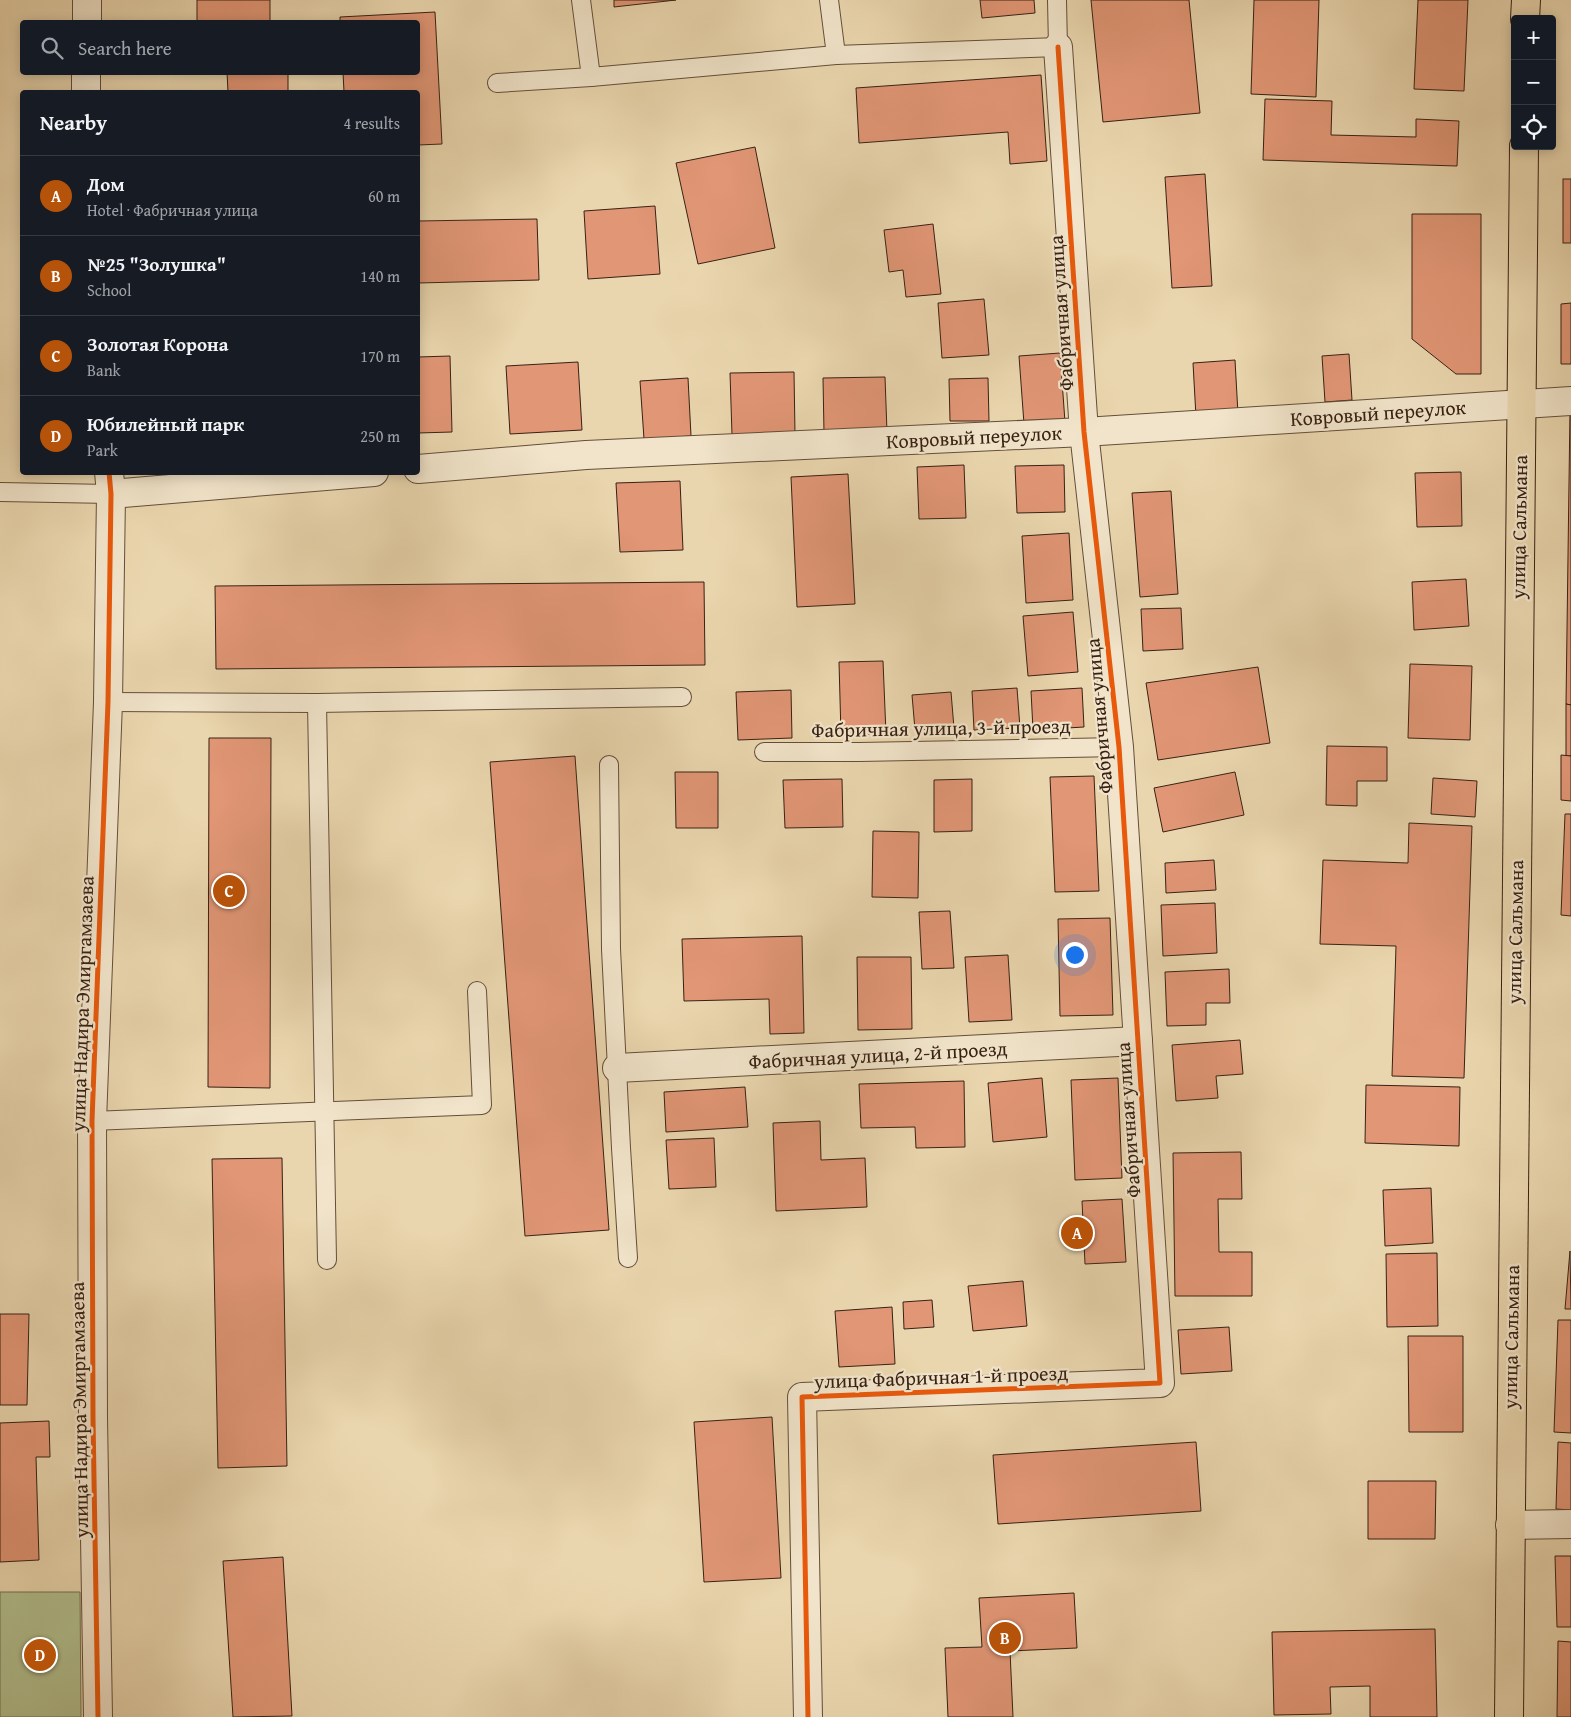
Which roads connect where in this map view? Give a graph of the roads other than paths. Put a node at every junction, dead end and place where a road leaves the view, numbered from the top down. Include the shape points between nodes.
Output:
1 (87, 0) edge
2 (581, 0) edge
3 (829, 0) edge
4 (1057, 0) edge
5 (1526, 0) edge
6 (1525, 15) edge
7 (86, 20) edge
8 (1058, 47) junction
9 (836, 55) junction
10 (86, 75) edge
11 (591, 77) junction
12 (497, 84) dead end
13 (86, 90) edge
14 (1524, 150) edge
15 (1571, 401) edge
16 (1520, 403) junction
17 (1084, 432) junction
18 (420, 469) edge
19 (302, 475) edge
20 (110, 483) edge
21 (0, 492) edge
22 (682, 697) dead end
23 (108, 702) junction
24 (317, 703) junction
25 (1119, 747) junction
26 (764, 752) dead end
27 (609, 765) dead end
28 (477, 991) dead end
29 (1138, 1041) junction
30 (617, 1068) junction
31 (324, 1112) junction
32 (92, 1121) junction
33 (628, 1258) dead end
34 (328, 1260) dead end
35 (1160, 1383) joint
36 (1571, 1524) edge
37 (1510, 1525) junction
38 (98, 1717) edge
39 (808, 1717) edge
40 (1509, 1717) edge

1 - 7 street
2 - 11 lane
3 - 9 lane
4 - 8 lane, Фабричная улица
5 - 6 main road
8 - 9 lane
8 - 17 street, Фабричная улица
9 - 11 lane
10 - 13 street
11 - 12 lane
14 - 16 main road, улица Сальмана
15 - 16 street, Ковровый переулок
16 - 17 street, Ковровый переулок
16 - 37 main road, улица Сальмана
17 - 18 street, Ковровый переулок via 586,455
17 - 25 street, Фабричная улица
19 - 20 street
20 - 21 lane
20 - 23 street, улица Надира Эмиргамзаева
22 - 24 lane
23 - 24 lane
23 - 32 street, улица Надира Эмиргамзаева
24 - 31 lane
25 - 26 lane, Фабричная улица, 3-й проезд
25 - 29 street, Фабричная улица
27 - 30 lane via 611,949
28 - 31 lane via 482,1105
29 - 30 street, Фабричная улица, 2-й проезд
29 - 35 street, Фабричная улица
30 - 33 lane
31 - 32 lane
31 - 34 lane
32 - 38 street, улица Надира Эмиргамзаева
35 - 39 street, улица Фабричная 1-й проезд via 802,1397
36 - 37 street
37 - 40 main road, улица Сальмана

